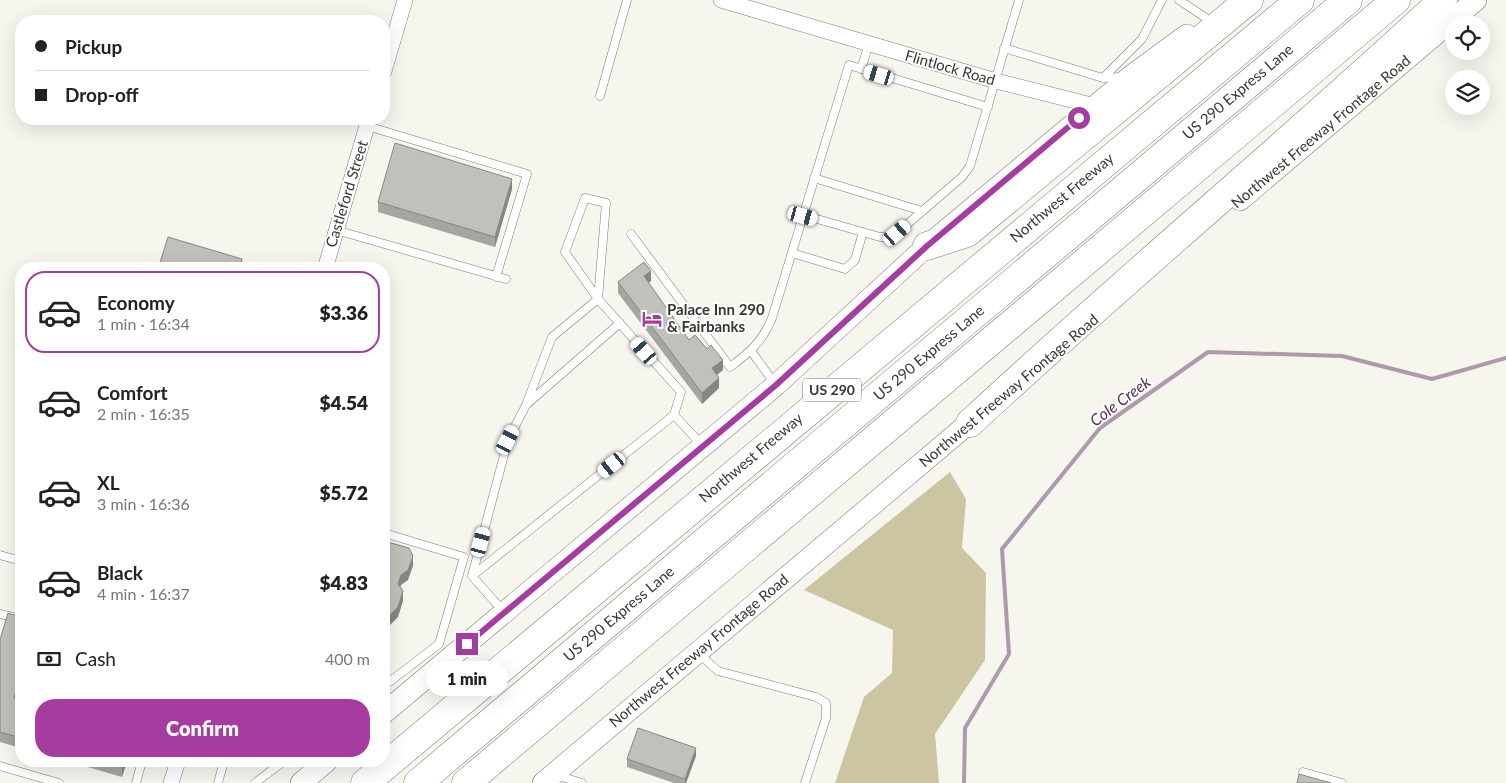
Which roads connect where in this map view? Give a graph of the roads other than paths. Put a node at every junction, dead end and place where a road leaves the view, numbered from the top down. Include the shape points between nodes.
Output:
1 (405, 0) edge
2 (628, 0) edge
3 (721, 0) edge
4 (1019, 0) edge
5 (1162, 0) edge
6 (1179, 0) edge
7 (1233, 0) edge
8 (1249, 0) edge
9 (1300, 0) edge
10 (1348, 0) edge
11 (1396, 0) edge
12 (1442, 0) edge
13 (1476, 0) edge
14 (1209, 20) junction
15 (869, 44) junction
16 (1004, 48) junction
17 (390, 51) edge
18 (861, 69) junction
19 (1131, 76) junction
20 (1103, 78) junction
21 (996, 81) junction
22 (600, 96) dead end
23 (1095, 106) junction
24 (988, 107) junction
25 (367, 125) edge
26 (374, 125) edge
27 (814, 178) junction
28 (922, 211) junction
29 (803, 216) junction
30 (336, 230) junction
31 (863, 232) junction
32 (631, 234) dead end
33 (927, 246) junction
34 (792, 253) junction
35 (327, 262) edge
36 (496, 276) junction
37 (506, 279) dead end
38 (598, 300) junction
39 (620, 323) junction
40 (752, 351) junction
41 (776, 385) junction
42 (526, 405) junction
43 (674, 415) junction
44 (970, 423) junction
45 (702, 445) junction
46 (390, 535) edge
47 (0, 554) edge
48 (15, 559) edge
49 (472, 576) junction
50 (504, 612) junction
51 (0, 614) edge
52 (15, 618) edge
53 (697, 652) junction
54 (441, 654) junction
55 (390, 683) edge
56 (390, 707) edge
57 (390, 762) edge
58 (0, 766) edge
59 (140, 767) edge
60 (176, 767) edge
61 (222, 767) edge
62 (276, 767) edge
63 (320, 767) edge
64 (384, 767) edge
65 (1303, 772) dead end
66 (549, 779) edge
67 (59, 783) edge
68 (136, 783) edge
69 (171, 783) edge
70 (218, 783) edge
71 (255, 783) edge
72 (301, 783) edge
73 (365, 783) edge
74 (418, 783) edge
75 (466, 783) edge
76 (582, 783) edge
77 (806, 783) edge
78 (1342, 783) edge

1 - 17 street
2 - 22 lane
3 - 15 street, Flintlock Road
4 - 16 lane
5 - 20 lane via 1142,39
6 - 14 lane
7 - 14 main road
8 - 33 highway via 967,233
9 - 57 highway, Northwest Freeway / US 290
10 - 74 highway, US 290 Express Lane
11 - 75 highway
12 - 44 highway via 1382,57 1070,329
13 - 44 main road, Northwest Freeway Frontage Road
14 - 19 main road
15 - 18 lane
15 - 21 street, Flintlock Road
16 - 20 lane
16 - 21 lane
18 - 24 lane
18 - 27 lane via 849,66
19 - 20 lane
19 - 23 main road
21 - 23 street, Flintlock Road
21 - 24 lane
23 - 33 main road
24 - 28 lane via 966,172
25 - 30 street, Castleford Street
26 - 36 lane via 528,174
27 - 28 lane
27 - 29 lane
28 - 31 lane via 897,233 887,237
29 - 31 lane
29 - 34 lane
30 - 35 street, Castleford Street
30 - 36 lane
31 - 34 lane via 855,260 845,268
32 - 40 lane via 730,367
33 - 41 main road
34 - 40 lane via 767,330
36 - 37 lane
38 - 38 lane via 606,203 585,198 566,252
38 - 39 lane
38 - 42 lane via 552,337
39 - 42 lane
39 - 43 lane via 681,392
40 - 41 lane
41 - 45 main road
42 - 49 lane via 508,440
43 - 45 lane
43 - 49 lane
44 - 53 main road, Northwest Freeway Frontage Road
45 - 50 main road
46 - 54 lane via 464,557
47 - 48 lane
49 - 50 lane
50 - 54 main road
51 - 52 lane
53 - 66 main road, Northwest Freeway Frontage Road
53 - 77 lane via 718,671 816,697 826,703 826,718
54 - 55 lane
54 - 56 main road
58 - 67 lane
59 - 68 lane
60 - 69 street
61 - 70 lane
62 - 71 lane
63 - 72 main road
64 - 73 highway, Northwest Freeway / US 290
65 - 78 lane
66 - 76 lane

